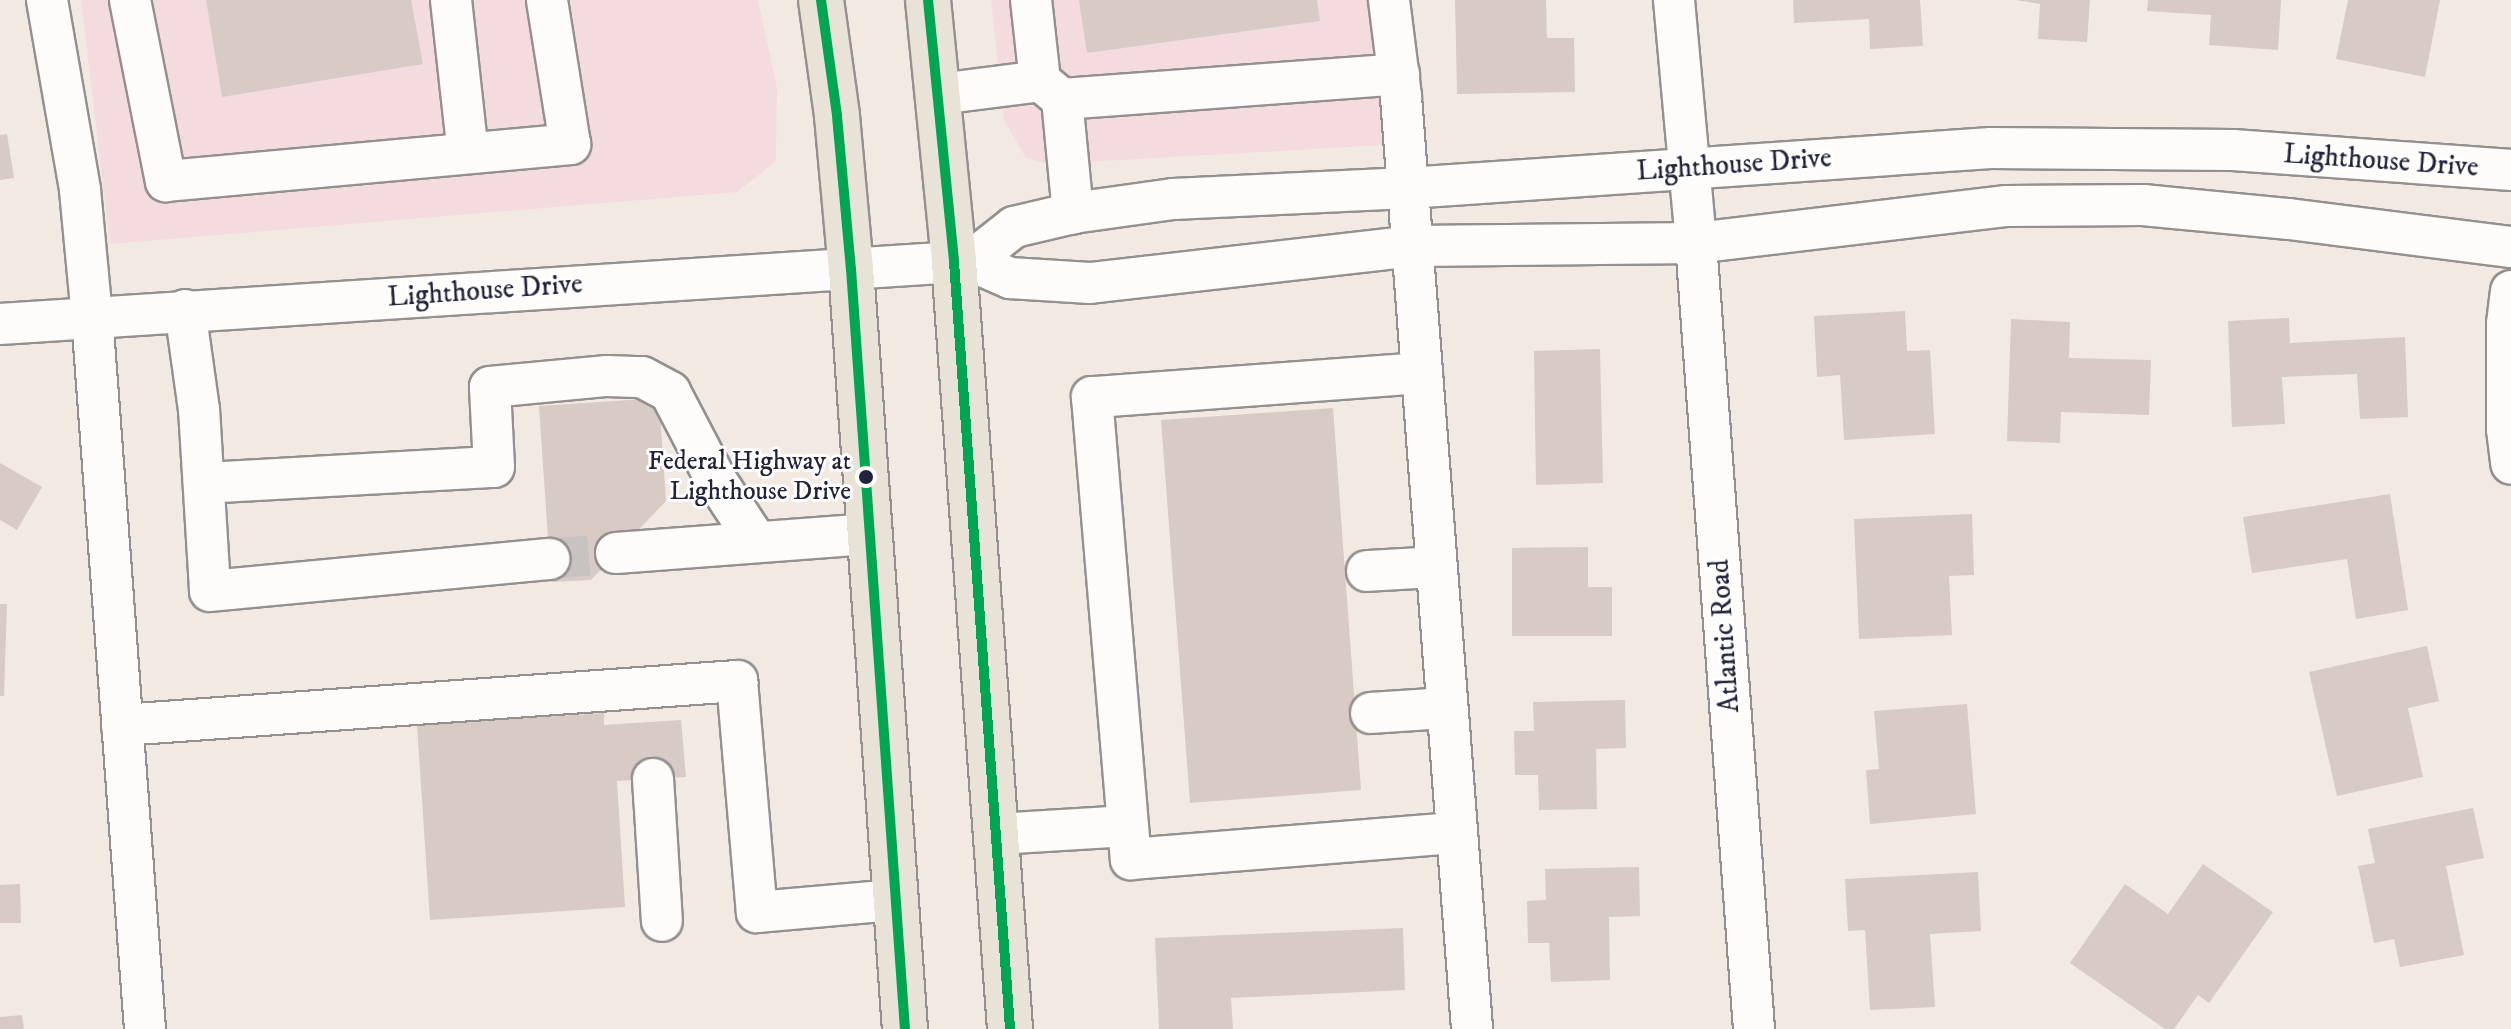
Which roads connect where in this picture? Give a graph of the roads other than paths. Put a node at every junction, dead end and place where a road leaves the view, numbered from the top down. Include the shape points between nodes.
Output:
1 (47, 0) edge
2 (130, 0) edge
3 (451, 0) edge
4 (547, 0) edge
5 (821, 0) edge
6 (928, 0) edge
7 (1031, 0) edge
8 (1389, 0) edge
9 (1674, 0) edge
10 (1399, 74) junction
11 (1051, 90) junction
12 (939, 94) junction
13 (468, 153) junction
14 (1689, 168) junction
15 (2511, 170) edge
16 (1408, 188) junction
17 (1073, 213) junction
18 (1696, 243) junction
19 (1413, 246) junction
20 (2511, 247) edge
21 (962, 261) junction
22 (851, 269) junction
23 (2511, 291) edge
24 (185, 310) junction
25 (92, 316) junction
26 (0, 324) edge
27 (1422, 373) junction
28 (2511, 464) edge
29 (204, 483) junction
30 (870, 534) junction
31 (756, 541) junction
32 (616, 553) tunnel mouth
33 (549, 559) tunnel mouth
34 (1436, 567) junction
35 (1367, 571) dead end
36 (1447, 708) junction
37 (1371, 713) dead end
38 (122, 725) junction
39 (653, 779) dead end
40 (1128, 826) junction
41 (1457, 833) junction
42 (996, 834) junction
43 (895, 900) junction
44 (662, 921) dead end
45 (145, 1029) edge
46 (905, 1029) edge
47 (1010, 1029) edge
48 (1472, 1029) edge
49 (1754, 1029) edge

1 - 25 street via 80,190
2 - 13 street via 166,181
3 - 13 street
4 - 13 street via 570,144
5 - 22 main road
6 - 12 main road
7 - 11 street
8 - 10 street
9 - 14 street, Atlantic Road
10 - 11 street
10 - 16 street
11 - 12 street
11 - 17 street
12 - 21 main road
14 - 15 street, Lighthouse Drive via 2006,148 2233,150
14 - 16 street, Lighthouse Drive
14 - 18 street, Atlantic Road
16 - 17 street, Lighthouse Drive via 1173,199
16 - 19 street
17 - 21 street, Lighthouse Drive via 1014,227
18 - 19 street, Lighthouse Drive
18 - 20 street, Lighthouse Drive via 2007,206 2143,205
18 - 49 street, Atlantic Road
19 - 21 street, Lighthouse Drive via 1090,283 1010,278
19 - 27 street
21 - 22 street, Lighthouse Drive
21 - 42 main road
22 - 24 street, Lighthouse Drive
22 - 30 main road
23 - 28 street
24 - 25 street, Lighthouse Drive
24 - 29 street
25 - 26 street, Lighthouse Drive
25 - 38 street
27 - 34 street
27 - 40 street via 1092,397
29 - 31 street via 494,467 490,387 642,377 670,392 716,480
29 - 33 street via 210,591
30 - 31 street
30 - 43 main road
31 - 32 street
34 - 35 street
34 - 36 street
36 - 37 street
36 - 41 street
38 - 43 street via 646,705 737,681 757,912
38 - 45 street
39 - 44 street
40 - 41 street via 1131,859
40 - 42 street
41 - 48 street
42 - 47 main road
43 - 46 main road

